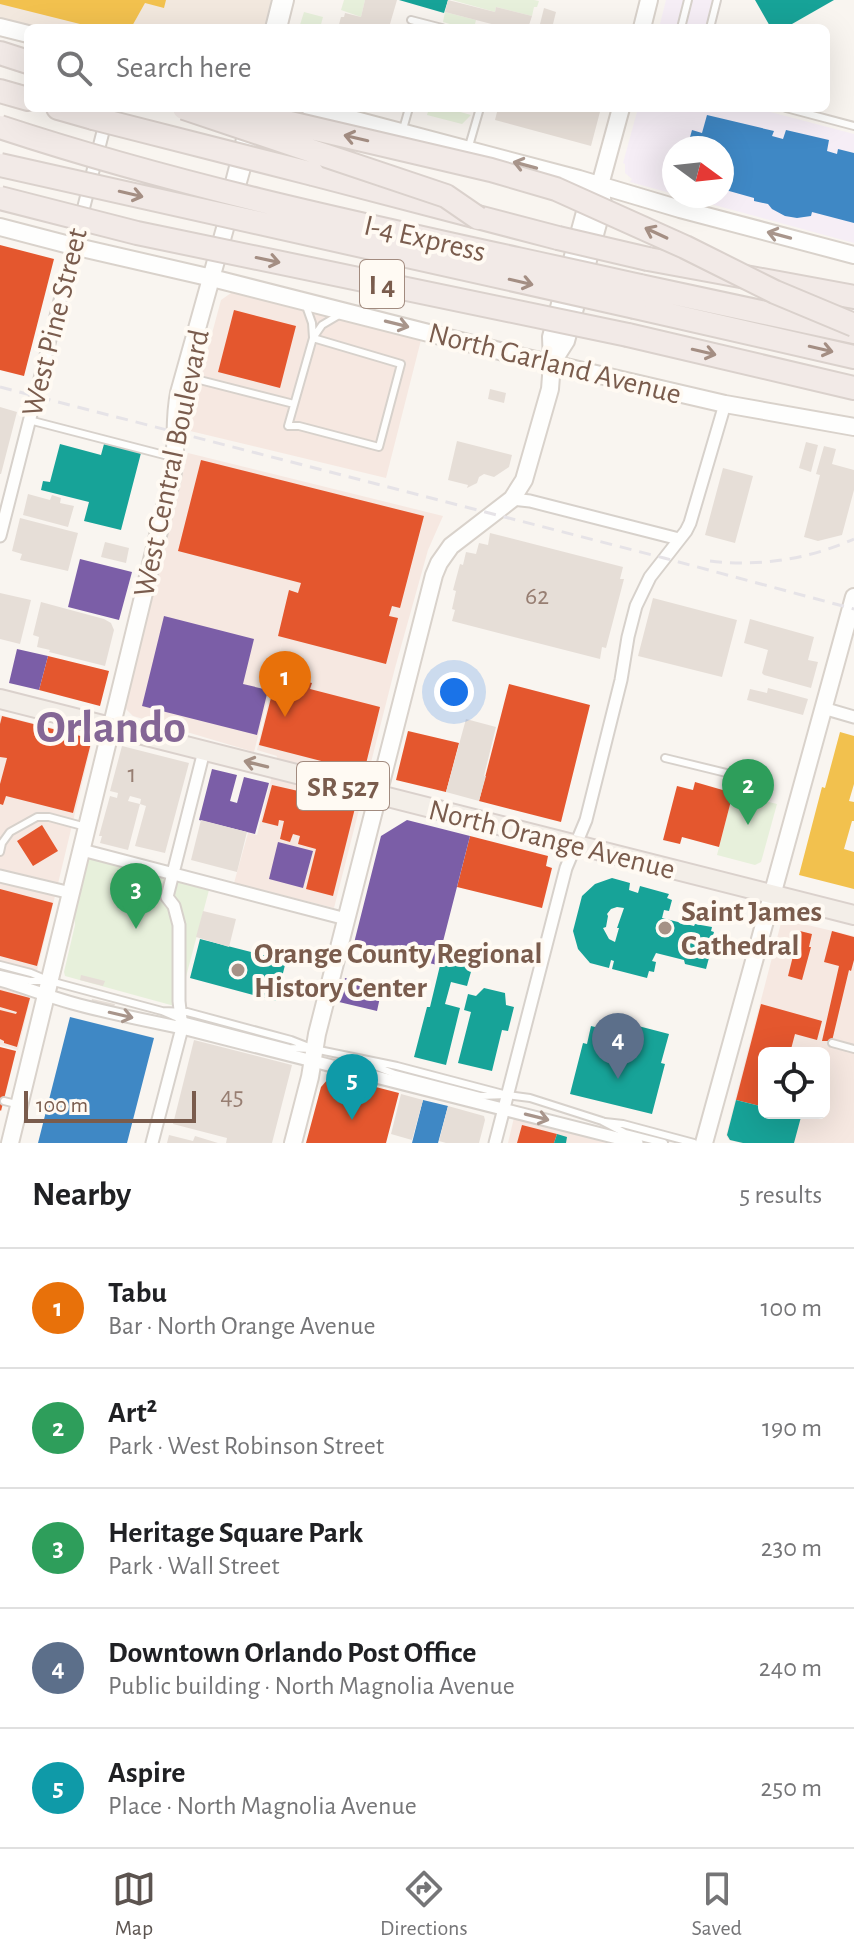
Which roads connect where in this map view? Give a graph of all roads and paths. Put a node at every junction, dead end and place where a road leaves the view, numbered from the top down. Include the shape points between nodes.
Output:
1 (276, 0) edge
2 (285, 0) edge
3 (649, 0) edge
4 (688, 0) edge
5 (717, 0) edge
6 (411, 20) dead end
7 (270, 24) edge
8 (279, 24) edge
9 (426, 24) edge
10 (643, 24) edge
11 (682, 24) edge
12 (711, 24) edge
13 (0, 27) edge
14 (24, 33) edge
15 (0, 53) edge
16 (24, 61) edge
17 (0, 91) edge
18 (24, 98) edge
19 (73, 112) edge
20 (108, 112) edge
21 (196, 112) edge
22 (241, 112) edge
23 (247, 112) edge
24 (258, 112) edge
25 (325, 112) edge
26 (408, 112) edge
27 (479, 112) edge
28 (620, 112) edge
29 (801, 112) edge
30 (854, 126) edge
31 (0, 127) edge
32 (402, 132) junction
33 (0, 143) edge
34 (468, 150) junction
35 (0, 165) edge
36 (600, 185) junction
37 (202, 186) junction
38 (0, 198) edge
39 (478, 218) junction
40 (0, 227) edge
41 (73, 246) junction
42 (854, 255) edge
43 (210, 282) junction
44 (638, 296) junction
45 (854, 297) edge
46 (303, 301) junction
47 (346, 312) junction
48 (854, 325) edge
49 (854, 332) edge
50 (313, 338) junction
51 (854, 357) edge
52 (552, 363) junction
53 (184, 376) junction
54 (854, 388) edge
55 (294, 404) junction
56 (725, 404) junction
57 (29, 420) junction
58 (854, 427) edge
59 (176, 458) junction
60 (512, 499) junction
61 (683, 535) junction
62 (0, 536) edge
63 (854, 597) edge
64 (0, 699) edge
65 (823, 708) junction
66 (854, 717) edge
67 (112, 726) junction
68 (204, 751) junction
69 (665, 758) dead end
70 (763, 782) dead end
71 (378, 795) junction
72 (87, 827) junction
73 (575, 845) junction
74 (82, 850) junction
75 (0, 852) edge
76 (173, 874) junction
77 (0, 876) edge
78 (71, 893) junction
79 (771, 894) junction
80 (854, 915) edge
81 (346, 919) junction
82 (0, 965) edge
83 (0, 974) edge
84 (0, 980) edge
85 (48, 987) junction
86 (181, 1020) junction
87 (832, 1043) dead end
88 (854, 1049) edge
89 (313, 1055) junction
90 (507, 1095) junction
91 (504, 1109) junction
92 (602, 1121) junction
93 (10, 1143) edge
94 (152, 1143) edge
95 (293, 1143) edge
96 (495, 1143) edge
97 (637, 1143) edge
98 (664, 1143) edge
99 (704, 1143) edge

1 - 7 lane
2 - 8 street
3 - 10 street
4 - 11 lane
5 - 12 lane
6 - 9 lane
13 - 14 street
15 - 16 highway
17 - 18 highway
19 - 39 highway, bridge
20 - 41 street, West Pine Street
21 - 39 highway, bridge via 446,196
48 -> 22 highway, bridge via 556,189
23 - 43 lane via 207,263
24 - 43 street, West Central Boulevard
25 - 32 street
26 - 32 lane
27 - 34 lane
28 - 36 street
29 - 30 lane
31 - 37 highway, I-4 Express, bridge
32 - 34 street
33 - 37 highway, bridge
36 -> 34 street
35 -> 44 highway, I-4 Express, bridge
42 -> 36 street
36 - 52 street via 588,201 551,337
37 - 44 highway, I-4 Express, bridge
38 -> 54 highway, I 4, bridge via 137,233 628,335
39 - 45 highway, bridge via 648,259
40 - 41 street, North Garland Avenue
41 - 43 street, North Garland Avenue
41 - 57 street, West Pine Street
43 - 46 street, North Garland Avenue
43 - 53 street, West Central Boulevard
44 - 49 highway, I-4 Express
44 -> 51 highway, I-4 Express
46 - 47 street, North Garland Avenue
46 - 50 lane
47 - 50 lane via 322,325
47 -> 52 street, North Garland Avenue
50 - 55 lane
50 - 55 lane via 401,364 379,447 288,426
52 - 56 street, North Garland Avenue
52 - 60 street via 550,389 526,473
53 - 55 lane
53 - 59 street, West Central Boulevard via 175,420
56 - 58 street, North Garland Avenue
56 - 61 street
57 - 59 lane
57 - 62 street, West Pine Street
59 - 67 street, West Central Boulevard
60 - 61 street
60 - 71 street via 451,546 436,569
61 - 73 street via 650,577 636,606 586,820
63 - 65 street
64 - 67 main road, SR 527
65 - 66 street
65 - 79 street
67 - 68 main road, North Orange Avenue / SR 527
67 - 72 street, West Central Boulevard
71 -> 68 main road, North Orange Avenue / SR 527
68 - 76 street
69 - 70 lane
71 - 73 main road, North Orange Avenue / SR 527
71 - 81 street
72 - 74 street, West Central Boulevard
72 - 75 lane via 37,817 10,832
73 - 79 main road, North Orange Avenue / SR 527
73 - 90 street
74 - 76 street
74 - 78 street, West Central Boulevard
76 - 81 street
76 - 86 street via 167,897 179,925
77 - 78 street
78 - 85 street, West Central Boulevard
79 - 80 main road, North Orange Avenue / SR 527
79 - 99 street
81 - 89 street
82 - 85 lane via 31,973
83 - 85 lane
84 - 85 street
85 - 86 lane via 162,1011
85 -> 86 street via 117,1014
85 - 93 street, West Central Boulevard via 11,1103
86 - 89 street
86 - 94 street
87 - 88 lane
89 - 90 lane via 397,1066
89 - 91 street
89 - 95 street
90 - 91 street
90 - 92 lane
91 - 96 street
91 -> 97 street
92 - 98 lane
92 - 99 lane

